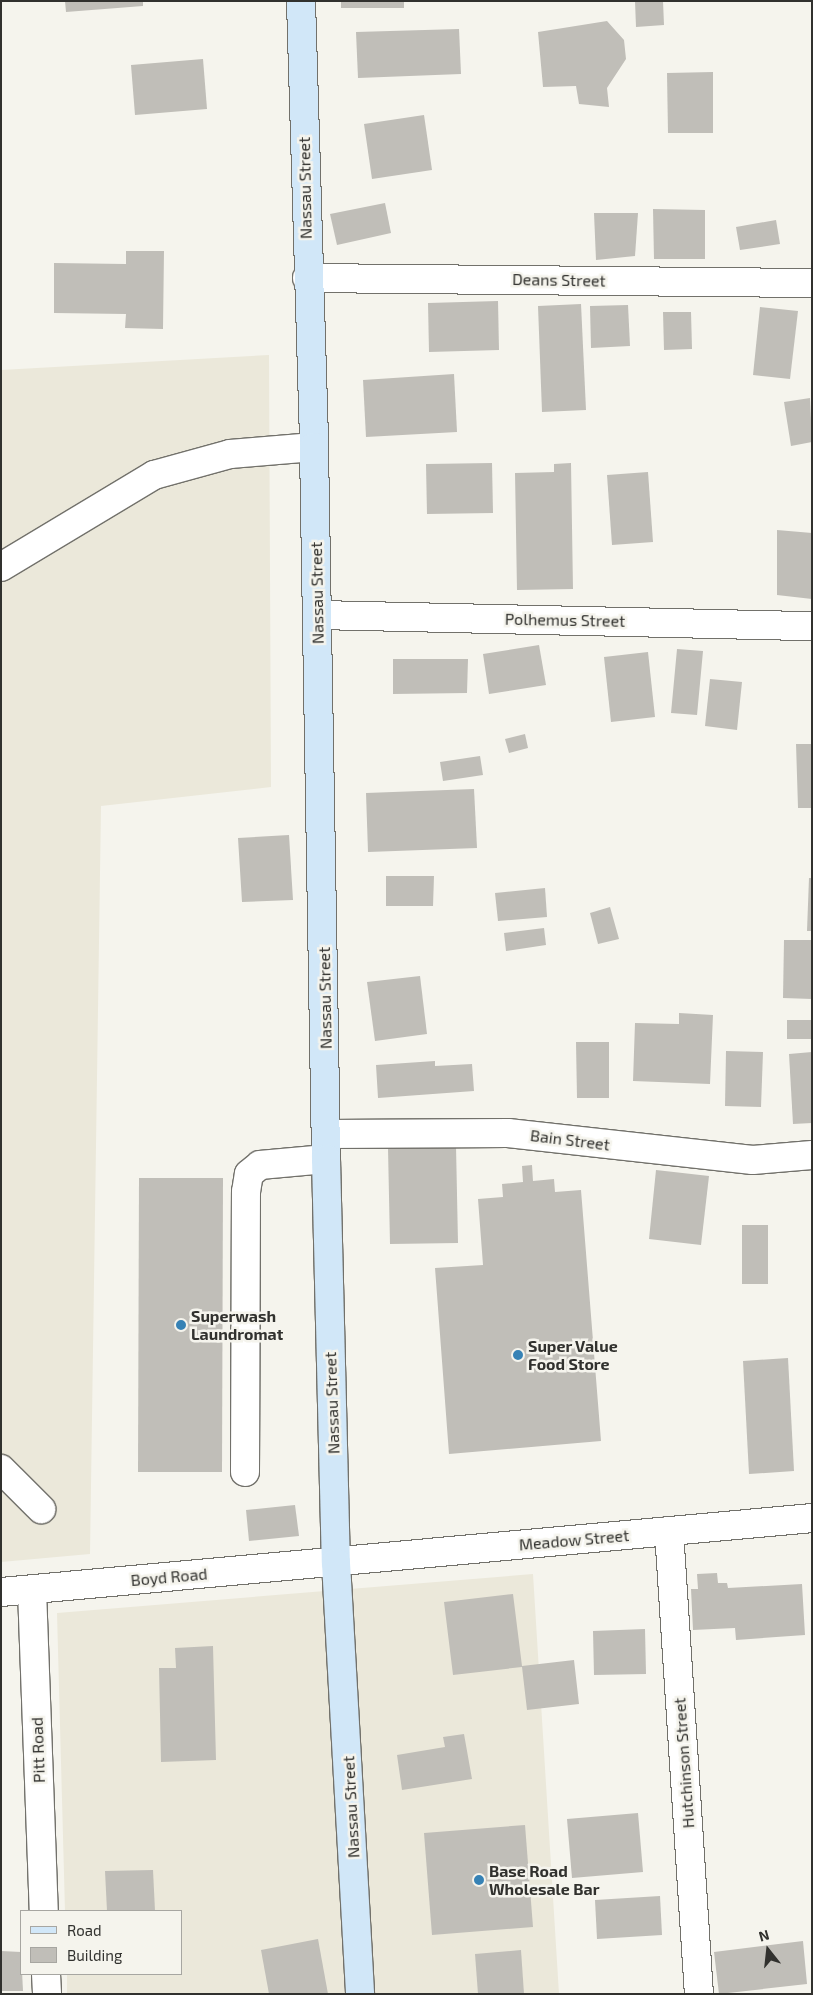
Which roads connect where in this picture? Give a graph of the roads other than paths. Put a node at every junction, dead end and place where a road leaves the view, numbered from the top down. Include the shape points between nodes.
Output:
1 (301, 1) edge
2 (307, 278) junction
3 (812, 283) edge
4 (314, 447) junction
5 (1, 567) edge
6 (318, 615) junction
7 (812, 626) edge
8 (327, 1146) junction
9 (812, 1155) edge
10 (1, 1469) edge
11 (245, 1472) dead end
12 (41, 1510) dead end
13 (812, 1518) edge
14 (669, 1531) junction
15 (336, 1563) junction
16 (32, 1590) junction
17 (1, 1592) edge
18 (44, 1910) edge
19 (46, 1975) edge
20 (47, 1994) edge
21 (360, 1994) edge
22 (699, 1994) edge

1 - 2 main road, Nassau Street
2 - 3 street, Deans Street
2 - 4 main road, Nassau Street
4 - 5 street via 230,454 154,475
4 - 6 main road, Nassau Street
6 - 7 street, Polhemus Street
6 - 8 main road, Nassau Street
8 - 9 street, Bain Street via 508,1132 753,1160
8 - 11 street, Bain Street via 260,1165 249,1174 246,1192
8 - 15 main road, Nassau Street
10 - 12 street
13 - 14 street, Meadow Street
14 - 15 street, Meadow Street
14 - 22 street, Hutchinson Street
15 - 16 street, Boyd Road
15 - 21 main road, Nassau Street
16 - 17 street, Boyd Road
16 - 18 street, Pitt Road
19 - 20 street

